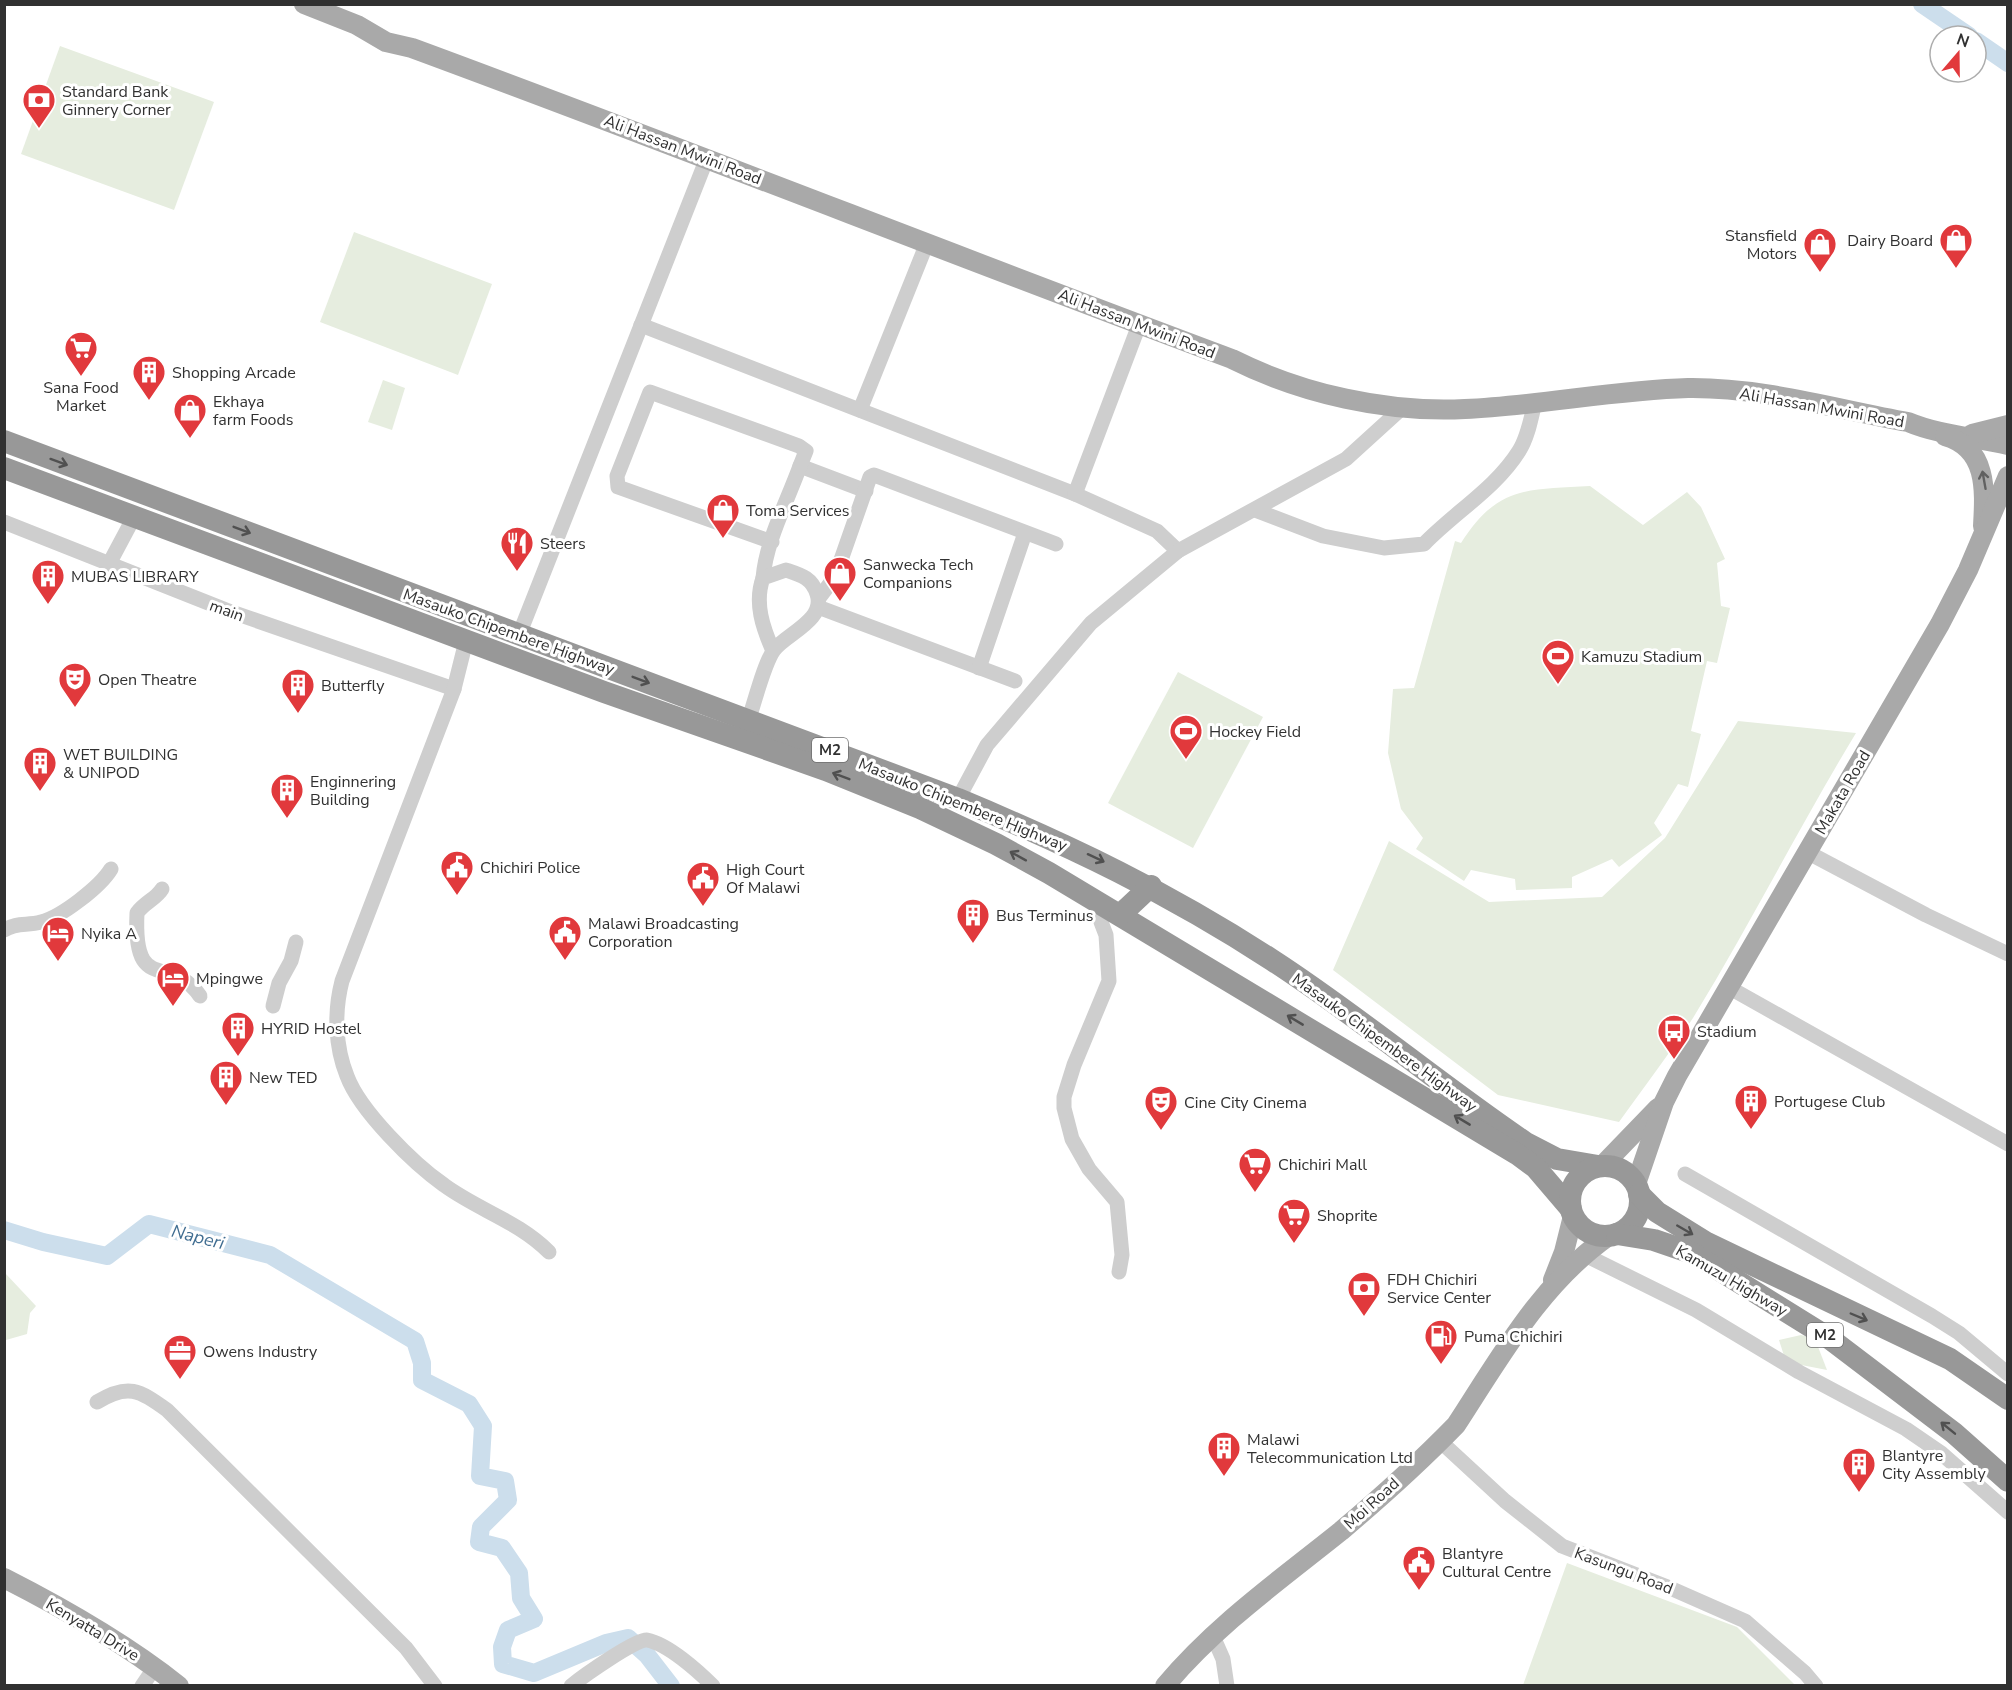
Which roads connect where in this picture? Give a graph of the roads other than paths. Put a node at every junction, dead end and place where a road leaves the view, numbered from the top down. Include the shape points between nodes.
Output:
1 (304, 4) edge
2 (707, 158) junction
3 (924, 244) junction
4 (641, 325) junction
5 (1139, 325) junction
6 (1535, 402) junction
7 (1401, 409) junction
8 (860, 410) junction
9 (2007, 424) edge
10 (1931, 432) junction
11 (1963, 435) junction
12 (4, 441) edge
13 (2007, 445) edge
14 (800, 466) junction
15 (4, 468) edge
16 (2007, 476) edge
17 (111, 481) junction
18 (866, 491) junction
19 (1075, 494) junction
20 (2003, 502) edge
21 (108, 507) junction
22 (1256, 510) junction
23 (134, 517) junction
24 (4, 522) edge
25 (1025, 533) junction
26 (1982, 538) junction
27 (772, 542) junction
28 (1056, 544) dead end
29 (1178, 550) junction
30 (109, 564) junction
31 (763, 578) junction
32 (818, 602) junction
33 (519, 635) junction
34 (466, 641) junction
35 (773, 651) junction
36 (979, 668) junction
37 (1015, 681) dead end
38 (454, 689) junction
39 (748, 722) junction
40 (958, 799) junction
41 (1807, 852) junction
42 (111, 869) dead end
43 (1151, 886) junction
44 (162, 890) dead end
45 (1113, 910) junction
46 (4, 930) edge
47 (296, 942) dead end
48 (2007, 954) edge
49 (1730, 988) junction
50 (200, 996) dead end
51 (273, 1006) dead end
52 (1664, 1102) junction
53 (2007, 1144) edge
54 (1600, 1166) junction
55 (1685, 1174) dead end
56 (1637, 1189) junction
57 (1572, 1212) junction
58 (1613, 1234) junction
59 (549, 1252) dead end
60 (1583, 1254) junction
61 (1119, 1272) dead end
62 (1546, 1293) junction
63 (2007, 1374) edge
64 (2007, 1399) edge
65 (97, 1402) dead end
66 (1440, 1441) junction
67 (2007, 1480) edge
68 (2007, 1512) edge
69 (4, 1578) edge
70 (1212, 1635) junction
71 (155, 1667) junction
72 (142, 1686) edge
73 (179, 1686) edge
74 (435, 1686) edge
75 (572, 1686) edge
76 (713, 1686) edge
77 (1165, 1686) edge
78 (1227, 1686) edge
79 (1816, 1686) edge

1 - 2 main road, Ali Hassan Mwini Road via 357,25 386,42 412,48
2 - 3 main road, Ali Hassan Mwini Road
2 - 4 street
3 - 5 main road, Ali Hassan Mwini Road
3 - 8 street
4 - 8 street
4 - 33 street
5 - 7 main road, Ali Hassan Mwini Road via 1257,372 1344,398
5 - 19 street
6 - 7 main road, Ali Hassan Mwini Road via 1465,409
6 - 10 main road, Ali Hassan Mwini Road via 1688,388 1746,392 1908,422
6 - 22 street via 1521,449 1497,480 1424,544 1384,548 1323,536
7 - 22 street via 1346,459
8 - 19 street
9 - 11 main road via 1980,434
10 - 11 main road, Ali Hassan Mwini Road
26 -> 10 main road via 1986,487 1982,469 1958,441
11 - 13 main road, Ali Hassan Mwini Road
12 -> 17 highway, Masauko Chipembere Highway / M2
14 - 18 street
14 - 27 street
14 - 27 street via 806,451 799,446 650,392 617,476 618,487
15 - 21 highway, Masauko Chipembere Highway / M2
16 - 20 main road, Makata Road
17 - 21 highway via 99,482 94,489
17 -> 33 highway, Masauko Chipembere Highway / M2
18 - 25 street via 870,477 879,475
18 - 32 street via 835,577
19 - 29 street via 1157,531
20 - 26 main road, Makata Road
21 - 23 highway, Masauko Chipembere Highway / M2
22 - 29 street
23 - 30 street
23 - 34 highway, Masauko Chipembere Highway / M2
24 - 30 street, main
25 - 28 street
25 - 36 street
26 - 41 main road, Makata Road via 1940,624
27 - 31 street
29 - 40 street via 1091,623 987,745
30 - 38 street, main via 226,610
31 - 32 street via 786,570 806,577 814,585
31 - 35 street via 759,603
32 - 35 street via 811,619
32 - 36 street
33 -> 39 highway, Masauko Chipembere Highway / M2
34 - 38 street
45 -> 34 highway, Masauko Chipembere Highway / M2 via 996,844 885,793
35 - 39 street
36 - 37 street
38 - 59 street via 342,981 336,1007 338,1033 347,1077 389,1136 444,1185 509,1220
39 - 40 highway, Masauko Chipembere Highway / M2
40 -> 43 highway, Masauko Chipembere Highway / M2 via 1052,838
41 - 48 street
41 - 49 main road, Makata Road
42 - 46 street via 87,897 40,922 15,924
43 - 45 highway
43 - 54 highway, Masauko Chipembere Highway / M2 via 1275,962 1526,1143 1557,1160
44 - 50 street via 136,913 140,956 148,968 184,979
57 -> 45 highway, Masauko Chipembere Highway / M2 via 1536,1168 1517,1154
45 - 61 street via 1101,922 1107,935 1109,981 1074,1065 1064,1108 1072,1139 1089,1169 1117,1202 1122,1256
47 - 51 street
49 - 52 main road, Makata Road
49 - 53 street
52 - 54 main road, Makata Road
52 - 56 main road, Makata Road
54 - 56 highway, M2 via 1621,1170
54 - 57 highway via 1579,1177 1572,1187
55 - 63 street via 1923,1310 1959,1333
56 - 58 highway via 1639,1207 1635,1218
56 -> 64 highway, Kamuzu Highway / M2 via 1657,1212 1707,1243 1950,1359
57 - 58 highway, M2 via 1588,1231
57 - 62 main road via 1564,1252
58 - 60 main road
67 -> 58 highway, Kamuzu Highway / M2 via 1954,1433 1829,1338 1692,1253 1654,1240
60 - 62 main road
60 - 68 street via 1696,1310 1799,1372 1906,1429 1941,1453
62 - 66 main road, Moi Road via 1456,1425
65 - 74 street via 114,1391 142,1392 167,1410 406,1648
66 - 70 main road, Moi Road via 1343,1528
66 - 79 street, Kasungu Road via 1505,1501 1562,1546 1745,1621
69 - 71 main road, Kenyatta Drive via 68,1611
70 - 77 main road, Moi Road
70 - 78 street via 1223,1659
71 - 72 street
71 - 73 main road, Kenyatta Drive
75 - 76 street via 631,1643 646,1640 670,1651

